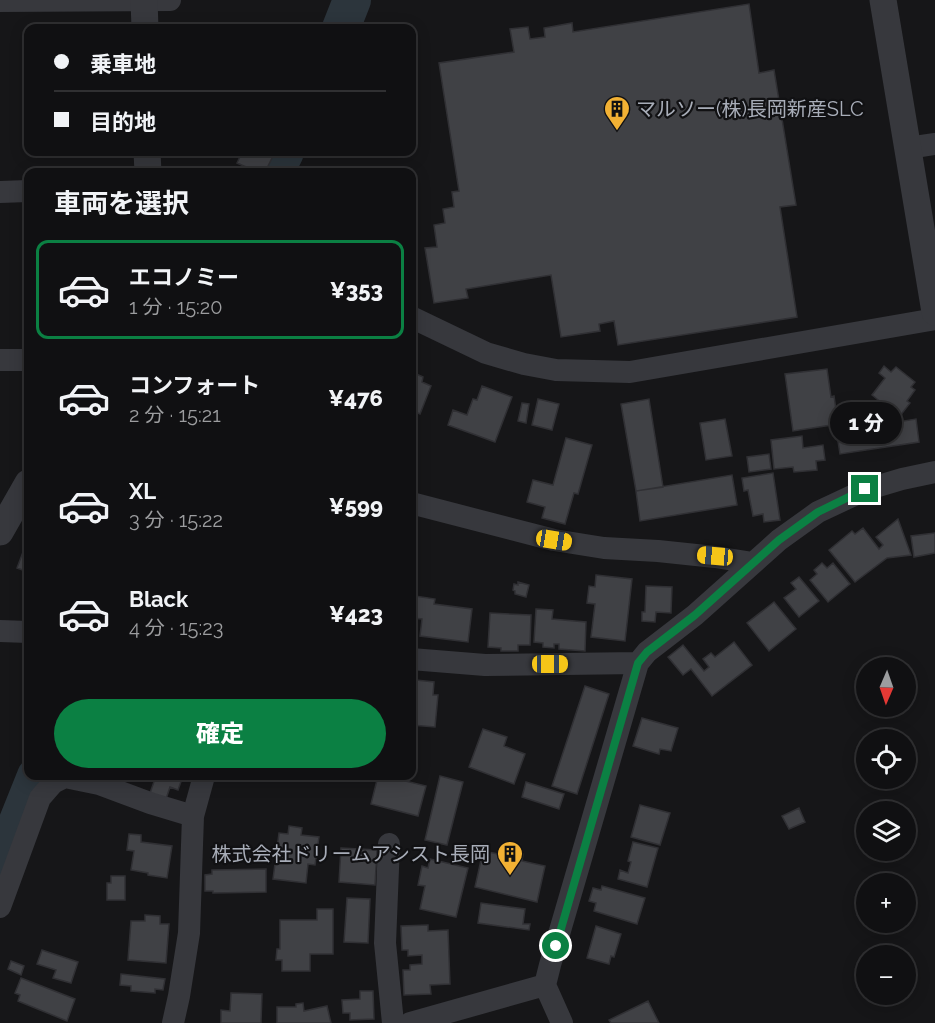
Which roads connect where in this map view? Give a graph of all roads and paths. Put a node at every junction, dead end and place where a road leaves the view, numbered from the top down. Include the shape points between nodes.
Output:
1 (144, 0) edge
2 (171, 0) edge
3 (883, 0) edge
4 (0, 1) edge
5 (145, 24) edge
6 (935, 144) edge
7 (908, 148) junction
8 (24, 191) edge
9 (0, 192) edge
10 (935, 312) edge
11 (416, 318) edge
12 (935, 319) edge
13 (0, 360) edge
14 (24, 360) edge
15 (935, 472) edge
16 (24, 490) edge
17 (416, 504) edge
18 (0, 532) edge
19 (753, 563) junction
20 (0, 630) edge
21 (24, 632) edge
22 (416, 659) edge
23 (638, 663) junction
24 (59, 780) edge
25 (80, 780) edge
26 (203, 780) edge
27 (193, 816) junction
28 (389, 844) dead end
29 (0, 907) edge
30 (546, 985) junction
31 (172, 1023) edge
32 (393, 1023) edge
33 (410, 1023) edge
34 (562, 1023) edge

1 - 2 street
1 - 4 street
1 - 5 street
3 - 7 street
6 - 7 street
7 - 10 street
8 - 9 street
11 - 12 street via 486,353 525,364 556,370 621,372
13 - 14 street
15 - 19 street via 865,489 818,512
16 - 18 street
17 - 19 street via 554,540
19 - 23 street
20 - 21 street
22 - 23 street via 485,665
23 - 30 street
24 - 29 street via 40,798
25 - 27 street
26 - 27 street
27 - 31 street via 189,933
28 - 32 street via 385,943
30 - 33 street
30 - 34 street

